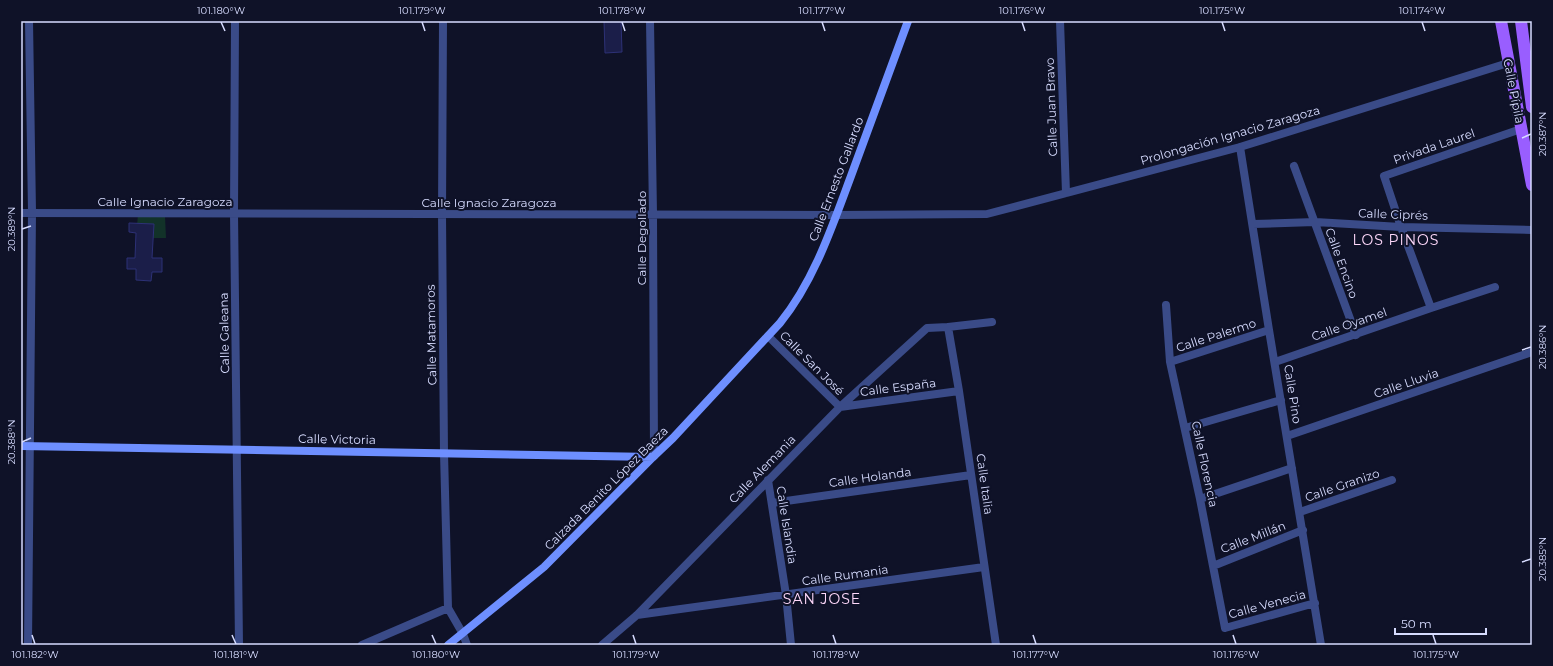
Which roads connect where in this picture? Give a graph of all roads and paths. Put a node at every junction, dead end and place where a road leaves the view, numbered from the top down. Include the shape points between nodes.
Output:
1 (29, 21) edge
2 (235, 21) edge
3 (443, 21) edge
4 (650, 21) edge
5 (908, 21) edge
6 (1060, 21) edge
7 (1501, 21) edge
8 (1521, 21) edge
9 (1508, 63) junction
10 (1532, 107) edge
11 (1521, 129) junction
12 (1240, 147) junction
13 (1294, 166) dead end
14 (1532, 185) edge
15 (1066, 193) junction
16 (32, 212) junction
17 (21, 213) edge
18 (234, 213) junction
19 (442, 214) junction
20 (653, 214) junction
21 (956, 214) joint
22 (836, 215) junction
23 (1314, 222) junction
24 (1253, 224) junction
25 (1401, 226) junction
26 (1532, 230) edge
27 (1496, 287) dead end
28 (1166, 305) dead end
29 (1432, 308) junction
30 (992, 322) dead end
31 (948, 327) junction
32 (1269, 330) junction
33 (1356, 335) junction
34 (768, 336) junction
35 (1532, 352) edge
36 (1170, 362) junction
37 (1275, 362) junction
38 (959, 392) junction
39 (1281, 400) junction
40 (840, 407) junction
41 (1186, 428) junction
42 (1287, 436) junction
43 (21, 446) edge
44 (31, 446) junction
45 (237, 450) junction
46 (444, 453) junction
47 (653, 456) junction
48 (1292, 468) junction
49 (971, 475) junction
50 (768, 480) junction
51 (1392, 480) dead end
52 (1200, 499) junction
53 (772, 503) junction
54 (1300, 512) junction
55 (1303, 530) junction
56 (1213, 566) junction
57 (984, 567) junction
58 (786, 595) junction
59 (1315, 603) junction
60 (448, 608) junction
61 (637, 615) junction
62 (1225, 628) joint
63 (463, 634) junction
64 (28, 645) edge
65 (239, 645) edge
66 (362, 645) edge
67 (448, 645) edge
68 (466, 645) edge
69 (602, 645) edge
70 (791, 645) edge
71 (996, 645) edge
72 (1321, 645) edge

1 - 16 street
2 - 18 street, Calle Galeana
3 - 19 street, Calle Matamoros
4 - 20 street, Calle Degollado
5 - 22 street, Calle Ernesto Gallardo
6 - 15 street, Calle Juan Bravo
7 - 9 main road, Calle Pípila
8 - 10 main road, Calle Pípila
9 - 11 main road, Calle Pípila
9 - 12 street, Prolongación Ignacio Zaragoza
11 - 14 main road, Calle Pípila
11 - 25 street, Privada Laurel via 1384,176
12 - 15 street, Prolongación Ignacio Zaragoza
12 - 24 street, Calle Pino
13 - 23 street, Calle Encino
15 - 21 street, Prolongación Ignacio Zaragoza via 987,214
16 - 17 street, Calle Ignacio Zaragoza
16 - 18 street, Calle Ignacio Zaragoza
16 - 44 street
18 - 19 street, Calle Ignacio Zaragoza
18 - 45 street, Calle Galeana
19 - 20 street, Calle Ignacio Zaragoza
19 - 46 street, Calle Matamoros
20 - 22 street, Calle Ignacio Zaragoza
20 - 47 street, Calle Degollado
21 - 22 street, Calle Ignacio Zaragoza
22 - 34 street, Calle Ernesto Gallardo via 800,296
23 - 24 street, Calle Ciprés
23 - 25 street, Calle Ciprés
23 - 33 street, Calle Encino
24 - 32 street, Calle Pino
25 - 26 street, Calle Ciprés
25 - 29 street
27 - 29 street, Calle Oyamel
28 - 36 street, Calle Florencia
29 - 33 street, Calle Oyamel
30 - 31 street, Calle Alemania
31 - 38 street, Calle Italia
31 - 40 street, Calle Alemania via 927,328
32 - 36 street, Calle Palermo
32 - 37 street, Calle Pino
33 - 37 street, Calle Oyamel
34 - 40 street, Calle San José
34 - 47 street, Calzada Benito López Baeza
35 - 42 street, Calle Lluvia
36 - 41 street, Calle Florencia
37 - 39 street, Calle Pino
38 - 40 street, Calle España
38 - 49 street, Calle Italia
39 - 41 street
39 - 42 street, Calle Pino
40 - 50 street, Calle Alemania
41 - 52 street, Calle Florencia
42 - 48 street, Calle Pino
43 - 44 street, Calle Victoria
44 - 45 street, Calle Victoria
44 - 64 street
45 - 46 street, Calle Victoria
45 - 65 street, Calle Galeana
46 - 47 street, Calle Victoria
46 - 60 street, Calle Matamoros
47 - 63 street, Calzada Benito López Baeza via 544,567
48 - 52 street
48 - 54 street, Calle Pino
49 - 53 street, Calle Holanda
49 - 57 street, Calle Italia
50 - 53 street, Calle Islandia
50 - 61 street, Calle Alemania
51 - 54 street, Calle Granizo
52 - 56 street, Calle Florencia
53 - 58 street, Calle Islandia
54 - 55 street, Calle Pino
55 - 56 street, Calle Millán
55 - 59 street, Calle Pino
56 - 62 street, Calle Florencia
57 - 58 street, Calle Rumania
57 - 71 street, Calle Italia
58 - 61 street, Calle Rumania
58 - 70 street, Calle Islandia
59 - 62 street, Calle Venecia
59 - 72 street, Calle Pino
60 - 63 street, Calle Matamoros
60 - 66 street
61 - 69 street, Calle Alemania
63 - 67 street, Calzada Benito López Baeza
63 - 68 street, Calle Matamoros

